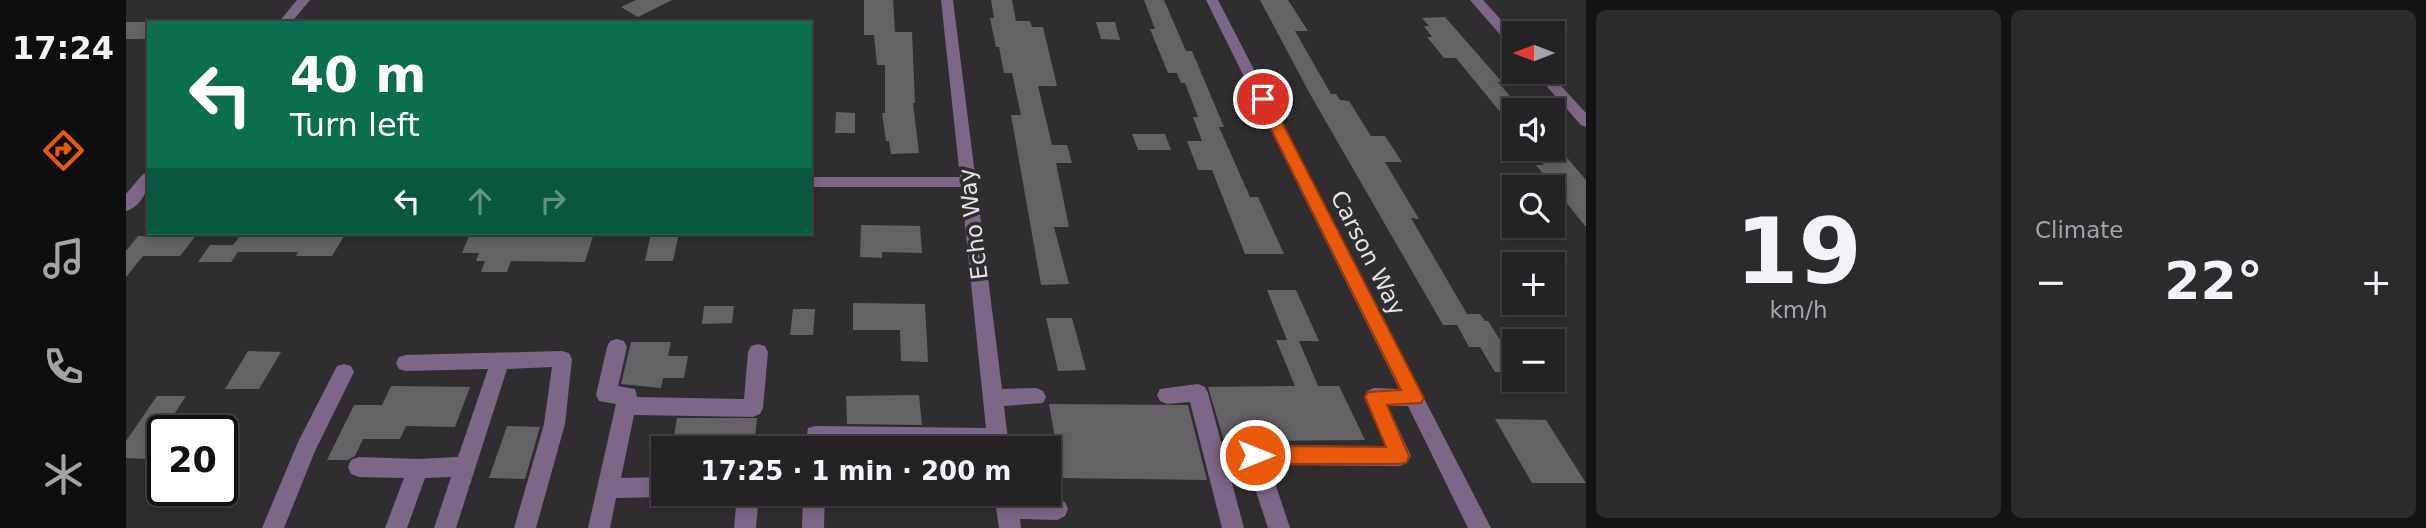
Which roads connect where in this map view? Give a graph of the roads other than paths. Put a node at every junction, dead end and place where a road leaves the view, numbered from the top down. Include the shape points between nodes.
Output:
1 (304, 0) edge
2 (947, 0) edge
3 (1212, 0) edge
4 (1476, 0) edge
5 (286, 21) edge
6 (1502, 29) edge
7 (1552, 84) edge
8 (1586, 122) edge
9 (147, 180) edge
10 (812, 182) edge
11 (968, 183) junction
12 (126, 205) edge
13 (617, 348) dead end
14 (758, 352) dead end
15 (499, 361) junction
16 (406, 363) dead end
17 (344, 372) dead end
18 (1167, 395) dead end
19 (1036, 397) dead end
20 (994, 398) junction
21 (1415, 398) junction
22 (626, 406) junction
23 (815, 436) edge
24 (841, 436) edge
25 (998, 436) edge
26 (464, 466) junction
27 (359, 467) dead end
28 (418, 469) junction
29 (651, 487) edge
30 (608, 488) junction
31 (747, 506) edge
32 (814, 506) edge
33 (1057, 509) dead end
34 (1007, 510) edge
35 (273, 528) edge
36 (396, 528) edge
37 (445, 528) edge
38 (525, 528) edge
39 (599, 528) edge
40 (745, 528) edge
41 (813, 528) edge
42 (1233, 528) edge
43 (1279, 528) edge
44 (1480, 528) edge

1 - 5 street
2 - 11 street, Echo Way
3 - 21 street, Carson Way
4 - 6 street
7 - 8 street
9 - 12 street
10 - 11 street
11 - 20 street, Echo Way
13 - 22 street via 606,395 628,395
14 - 22 street via 753,408
15 - 16 street
15 - 26 street
15 - 38 street via 562,359 557,411
17 - 35 street via 305,449
18 - 42 street via 1198,394
19 - 20 street
20 - 25 street, Echo Way
21 - 43 street via 1374,397 1400,456 1255,455
21 - 44 street, Carson Way
22 - 30 street
23 - 24 street
26 - 28 street
26 - 37 street
27 - 28 street
28 - 36 street
29 - 30 street
30 - 39 street
31 - 40 street
32 - 41 street
33 - 34 street

